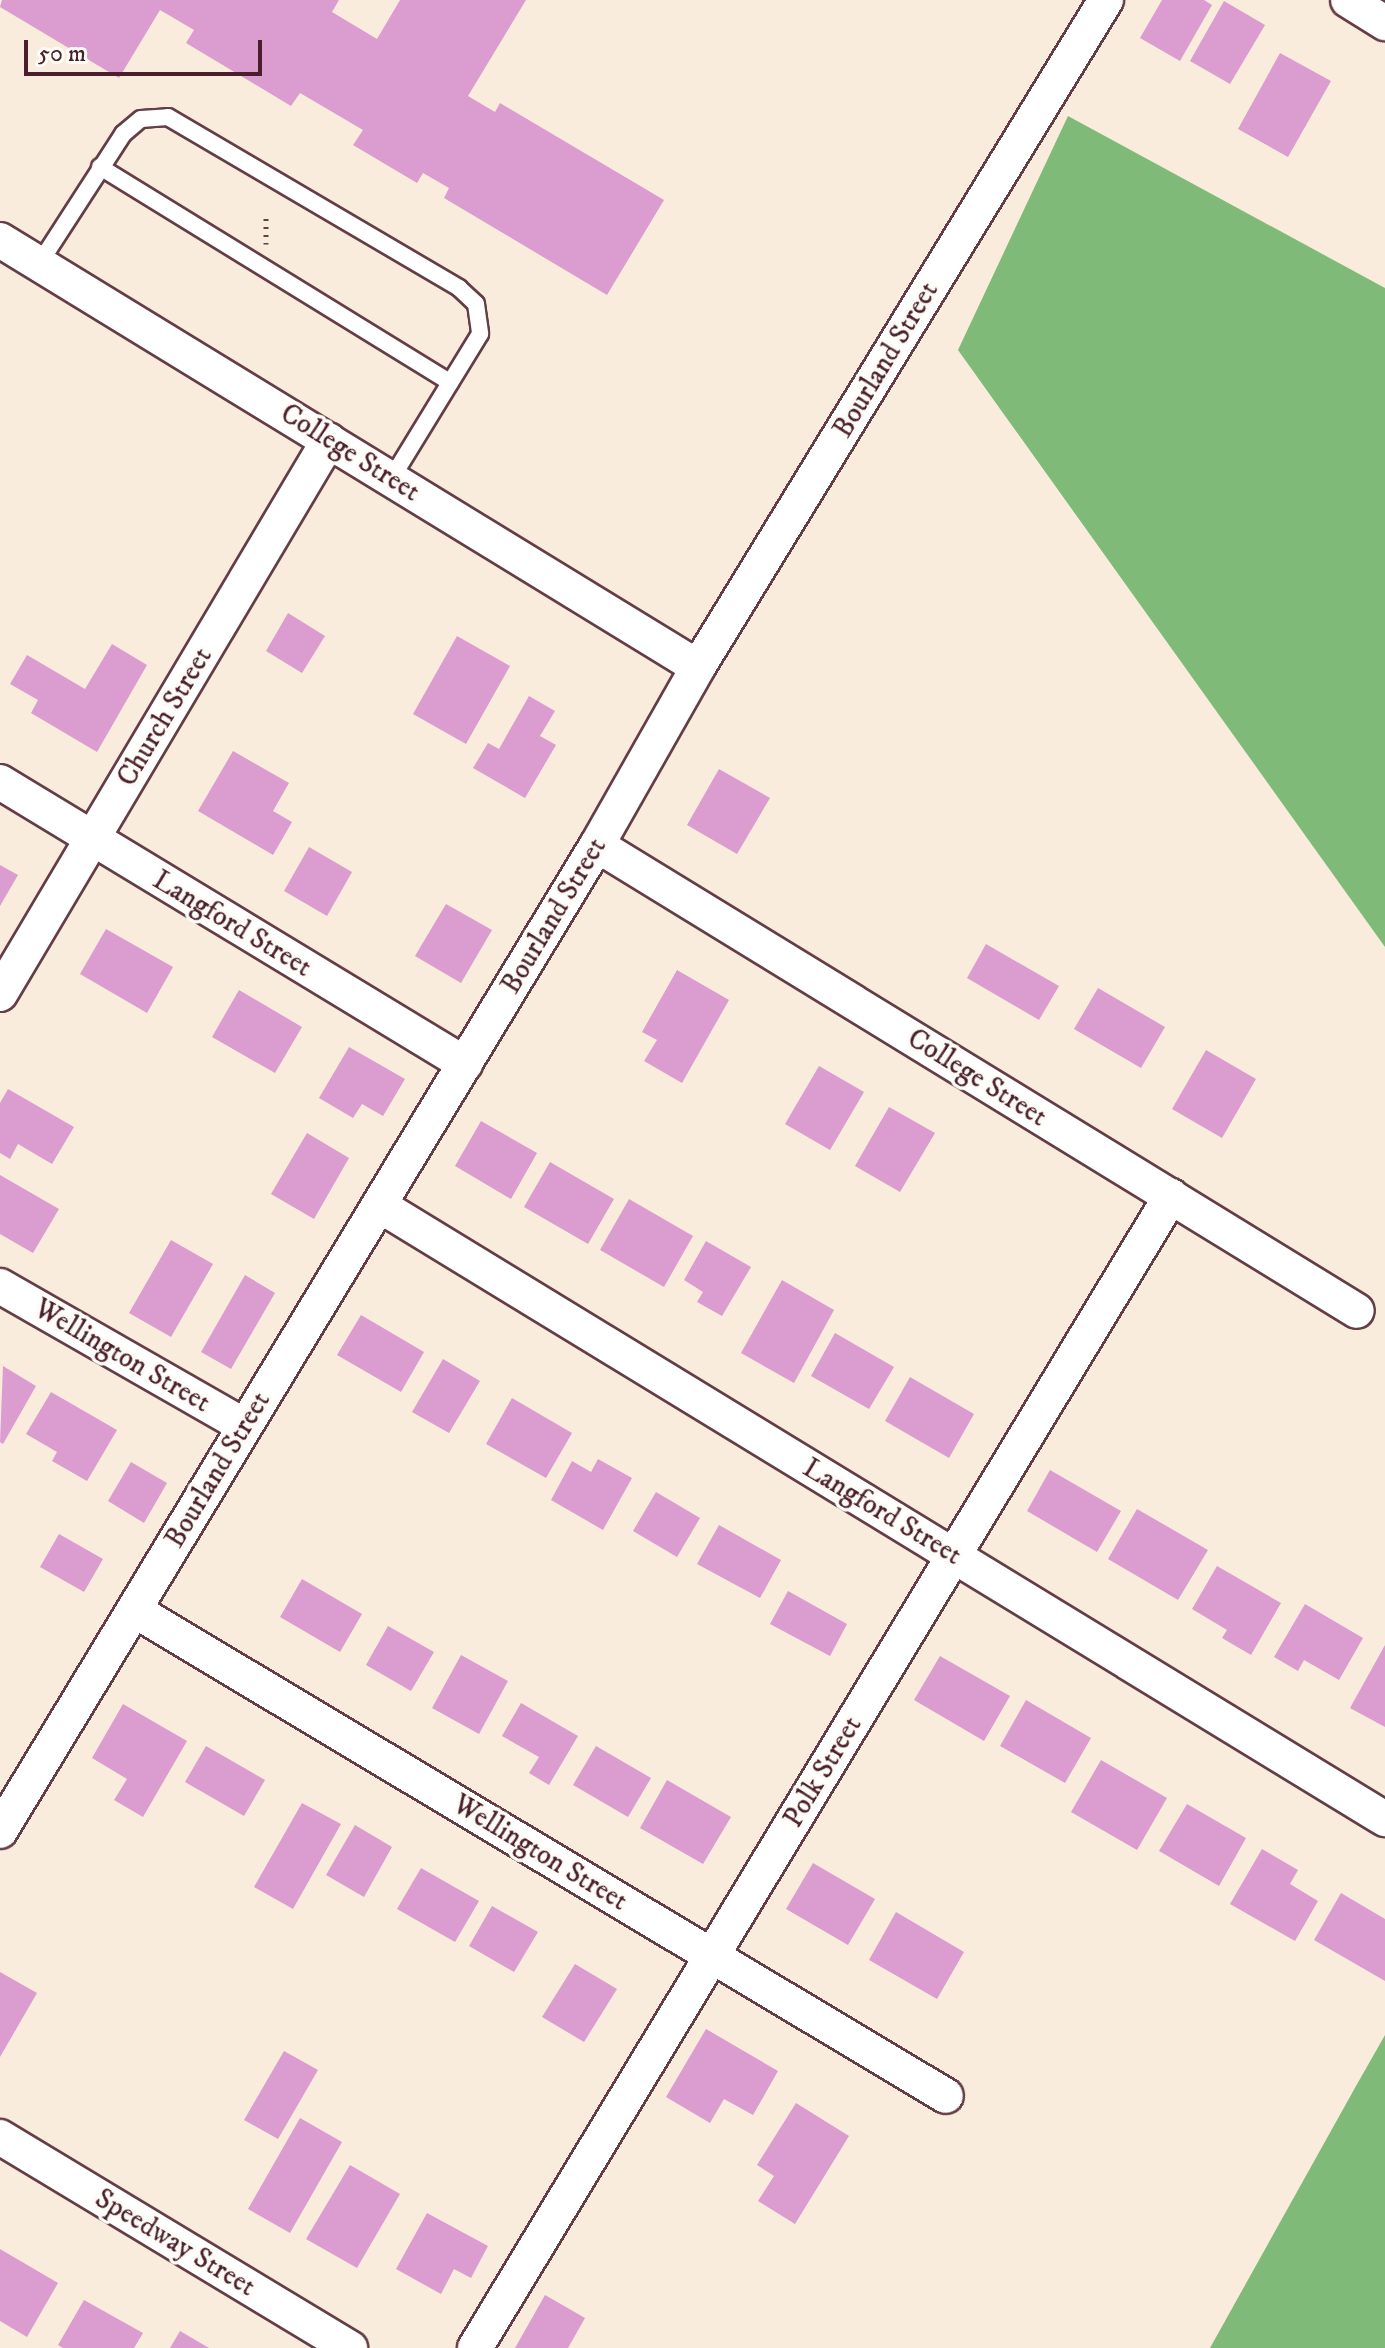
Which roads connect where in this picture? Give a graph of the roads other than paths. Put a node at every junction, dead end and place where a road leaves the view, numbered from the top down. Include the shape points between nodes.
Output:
1 (1106, 0) edge
2 (1348, 0) edge
3 (1385, 23) edge
4 (100, 167) junction
5 (0, 240) edge
6 (39, 264) junction
7 (450, 382) junction
8 (329, 440) junction
9 (391, 479) junction
10 (698, 667) junction
11 (0, 782) edge
12 (92, 840) junction
13 (597, 845) junction
14 (0, 994) edge
15 (465, 1064) junction
16 (1171, 1196) junction
17 (379, 1205) junction
18 (0, 1286) edge
19 (1357, 1311) dead end
20 (244, 1426) junction
21 (953, 1556) junction
22 (134, 1610) junction
23 (1385, 1819) edge
24 (0, 1831) edge
25 (712, 1956) junction
26 (946, 2096) dead end
27 (0, 2137) edge
28 (350, 2348) edge
29 (475, 2348) edge

1 - 10 street, Bourland Street
2 - 3 street
4 - 6 lane
4 - 7 lane
4 - 7 lane via 141,119 168,117 459,288 476,304 480,334
5 - 6 street, College Street
6 - 8 street, College Street
7 - 9 lane
8 - 9 street, College Street
8 - 12 street, Church Street
9 - 10 street, College Street
10 - 13 street, Bourland Street
11 - 12 street, Langford Street
12 - 14 street, Church Street
12 - 15 street, Langford Street
13 - 15 street, Bourland Street
13 - 16 street, College Street
15 - 17 street, Bourland Street
16 - 19 street, College Street
16 - 21 street, Polk Street
17 - 20 street, Bourland Street
17 - 21 street, Langford Street
18 - 20 street, Wellington Street
20 - 22 street, Bourland Street
21 - 23 street, Langford Street
21 - 25 street, Polk Street
22 - 24 street, Bourland Street
22 - 25 street, Wellington Street
25 - 26 street, Wellington Street
25 - 29 street, Polk Street
27 - 28 street, Speedway Street

